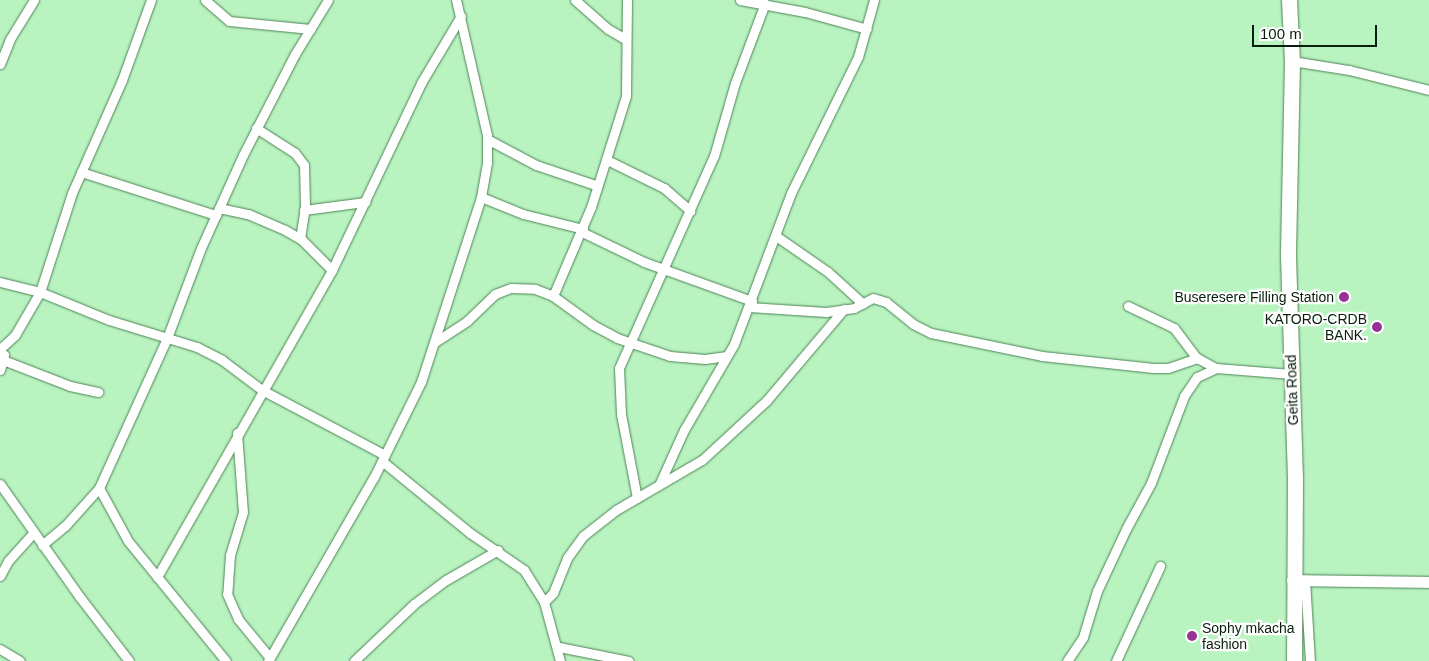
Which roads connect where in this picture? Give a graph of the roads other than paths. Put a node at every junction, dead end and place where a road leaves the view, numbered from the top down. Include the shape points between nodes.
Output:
1 (34, 0) edge
2 (151, 0) edge
3 (206, 0) edge
4 (328, 0) edge
5 (456, 0) edge
6 (575, 0) edge
7 (627, 0) edge
8 (740, 0) edge
9 (874, 0) edge
10 (1289, 0) edge
11 (765, 3) junction
12 (461, 16) junction
13 (311, 29) junction
14 (867, 29) junction
15 (625, 39) junction
16 (1292, 61) junction
17 (0, 64) edge
18 (1429, 90) edge
19 (256, 128) junction
20 (486, 139) junction
21 (607, 160) junction
22 (81, 172) junction
23 (598, 186) junction
24 (481, 197) junction
25 (365, 202) junction
26 (304, 210) junction
27 (690, 211) junction
28 (218, 212) junction
29 (582, 231) junction
30 (776, 236) junction
31 (300, 239) junction
32 (664, 269) junction
33 (332, 270) junction
34 (0, 282) edge
35 (40, 292) junction
36 (553, 296) junction
37 (750, 304) junction
38 (863, 304) junction
39 (1128, 306) dead end
40 (844, 309) junction
41 (167, 338) junction
42 (8, 342) junction
43 (435, 342) junction
44 (631, 343) junction
45 (0, 349) edge
46 (727, 356) junction
47 (1197, 358) junction
48 (1, 365) edge
49 (1216, 368) junction
50 (1292, 374) junction
51 (262, 390) junction
52 (98, 392) dead end
53 (237, 433) junction
54 (383, 458) junction
55 (0, 484) edge
56 (659, 485) junction
57 (98, 488) junction
58 (637, 498) junction
59 (34, 532) junction
60 (42, 545) junction
61 (498, 550) junction
62 (1160, 566) dead end
63 (0, 576) edge
64 (157, 577) junction
65 (1299, 580) junction
66 (1429, 582) edge
67 (544, 602) junction
68 (559, 647) junction
69 (0, 649) edge
70 (269, 659) edge
71 (20, 661) edge
72 (129, 661) edge
73 (226, 661) edge
74 (354, 661) edge
75 (560, 661) edge
76 (629, 661) edge
77 (1068, 661) edge
78 (1116, 661) edge
79 (1294, 661) edge
80 (1310, 661) edge

1 - 17 street via 10,38
2 - 22 street via 122,80
3 - 13 street via 229,22
4 - 13 street
5 - 12 street
6 - 15 street via 608,29
7 - 15 street
8 - 11 street
9 - 14 street
10 - 16 highway, Geita Road
11 - 14 street
11 - 27 street via 735,83 714,156
12 - 20 street
12 - 25 street via 421,83
13 - 19 street
14 - 30 street via 858,58 805,160
15 - 21 street via 626,96
16 - 18 street via 1349,70
16 - 50 highway, Geita Road via 1288,256
19 - 26 street via 282,142 301,158 306,176
19 - 28 street
20 - 23 street via 536,165
20 - 24 street via 487,162
21 - 23 street
21 - 27 street via 664,188
22 - 28 street via 117,187
22 - 35 street
23 - 29 street
24 - 29 street via 523,214
24 - 43 street
25 - 26 street
25 - 33 street
26 - 31 street
27 - 32 street
28 - 31 street via 267,220
28 - 41 street
29 - 32 street
29 - 36 street
30 - 37 street
30 - 38 street via 828,272
31 - 33 street
32 - 37 street
32 - 44 street
33 - 51 street
34 - 35 street
35 - 41 street via 109,320
35 - 42 street via 30,313
36 - 43 street via 535,289 502,290 450,334
36 - 44 street via 593,326
37 - 40 street via 784,311
37 - 46 street
38 - 40 street
38 - 47 street via 879,299 931,333 1042,356 1153,368 1168,368
39 - 47 street via 1174,328
40 - 56 street via 747,421 702,460
41 - 51 street via 197,347 222,360
41 - 57 street
42 - 45 street
42 - 48 street
43 - 54 street via 421,382
44 - 46 street via 688,358
44 - 58 street via 617,379
46 - 56 street via 684,430
47 - 49 street
48 - 52 street
49 - 50 street
49 - 77 street via 1197,376 1184,396 1152,483 1126,528 1097,591 1082,637
50 - 65 highway, Geita Road
51 - 53 street
51 - 54 street
53 - 64 street
53 - 70 street via 243,512 230,555 228,594 238,619
54 - 61 street via 470,533
54 - 70 street
55 - 59 street
56 - 58 street
57 - 60 street via 65,526
57 - 64 street via 128,541
58 - 67 street via 583,536 567,558 553,594
59 - 60 street
59 - 63 street via 8,561
60 - 72 street
61 - 67 street via 524,570
61 - 74 street via 446,580 414,604
62 - 78 street
64 - 73 street
65 - 66 street
65 - 79 highway, Geita Road
65 - 80 street
67 - 68 street
68 - 75 street
68 - 76 street
69 - 71 street

